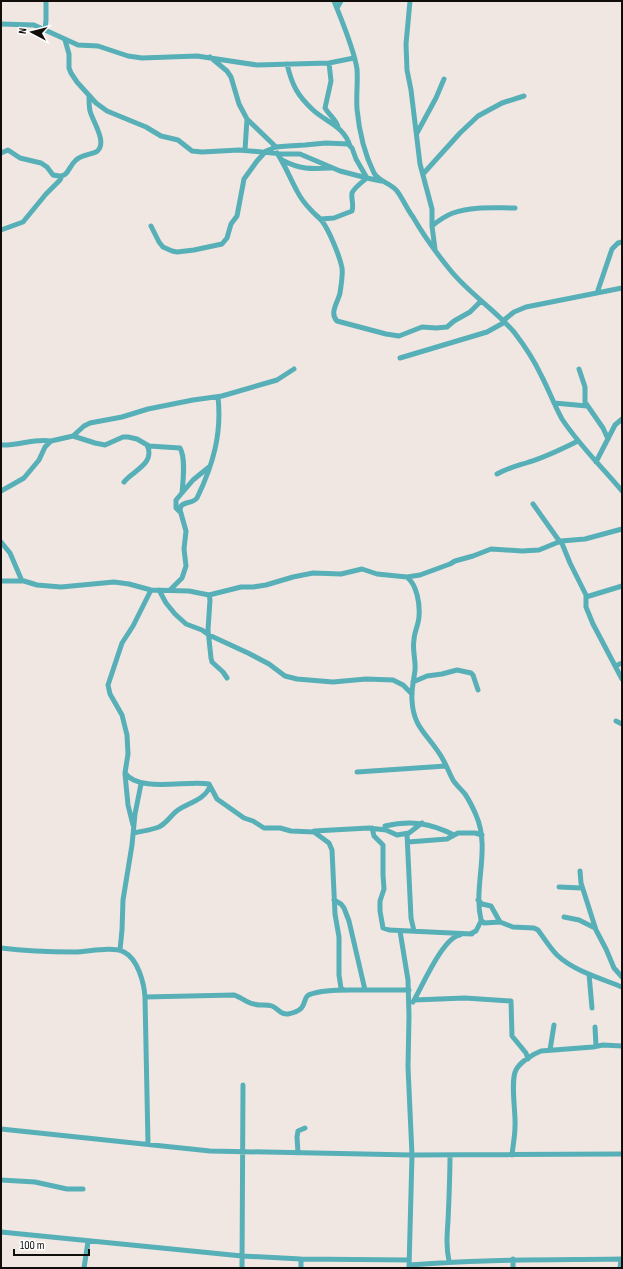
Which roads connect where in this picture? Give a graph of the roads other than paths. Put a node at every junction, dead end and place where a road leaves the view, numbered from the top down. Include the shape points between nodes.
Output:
1 (46, 1) edge
2 (334, 1) edge
3 (341, 1) edge
4 (410, 1) edge
5 (337, 8) junction
6 (1, 24) edge
7 (45, 30) junction
8 (65, 40) junction
9 (209, 57) junction
10 (354, 58) junction
11 (329, 63) junction
12 (287, 64) junction
13 (444, 79) dead end
14 (89, 96) junction
15 (524, 96) dead end
16 (247, 119) junction
17 (339, 128) junction
18 (416, 134) junction
19 (350, 146) junction
20 (276, 147) junction
21 (245, 150) junction
22 (266, 151) junction
23 (1, 153) edge
24 (276, 153) junction
25 (281, 159) junction
26 (333, 168) junction
27 (423, 174) junction
28 (62, 176) junction
29 (367, 178) junction
30 (382, 181) junction
31 (515, 208) dead end
32 (321, 220) junction
33 (151, 226) dead end
34 (432, 226) junction
35 (1, 230) edge
36 (622, 242) edge
37 (436, 252) junction
38 (622, 288) edge
39 (597, 293) junction
40 (481, 301) junction
41 (504, 321) junction
42 (400, 358) dead end
43 (294, 369) dead end
44 (579, 369) dead end
45 (218, 397) junction
46 (554, 402) junction
47 (587, 406) junction
48 (622, 419) edge
49 (73, 436) junction
50 (608, 439) junction
51 (51, 441) junction
52 (578, 441) junction
53 (1, 445) edge
54 (147, 445) junction
55 (596, 462) junction
56 (210, 467) junction
57 (497, 474) dead end
58 (124, 482) dead end
59 (622, 490) edge
60 (1, 491) edge
61 (182, 493) junction
62 (533, 504) dead end
63 (182, 514) junction
64 (622, 529) edge
65 (1, 542) edge
66 (561, 542) junction
67 (407, 577) junction
68 (1, 580) edge
69 (22, 581) junction
70 (622, 586) edge
71 (150, 590) junction
72 (159, 590) junction
73 (170, 590) junction
74 (209, 595) junction
75 (586, 597) junction
76 (209, 635) junction
77 (622, 663) edge
78 (615, 666) junction
79 (227, 678) dead end
80 (622, 679) edge
81 (413, 682) junction
82 (478, 690) dead end
83 (412, 694) junction
84 (616, 721) dead end
85 (622, 724) edge
86 (446, 766) junction
87 (357, 772) dead end
88 (125, 774) junction
89 (142, 784) junction
90 (210, 786) junction
91 (422, 823) junction
92 (384, 826) dead end
93 (372, 828) junction
94 (134, 830) junction
95 (311, 831) junction
96 (407, 834) junction
97 (454, 835) junction
98 (482, 835) junction
99 (408, 842) junction
100 (580, 870) dead end
101 (559, 887) dead end
102 (582, 888) junction
103 (334, 900) junction
104 (478, 900) junction
105 (564, 917) dead end
106 (481, 921) junction
107 (500, 922) junction
108 (595, 928) junction
109 (400, 931) junction
110 (414, 931) junction
111 (472, 934) junction
112 (1, 948) edge
113 (120, 950) junction
114 (589, 974) junction
115 (622, 977) edge
116 (622, 987) edge
117 (344, 990) junction
118 (365, 990) junction
119 (409, 990) junction
120 (145, 997) junction
121 (414, 1000) junction
122 (592, 1008) dead end
123 (409, 1010) junction
124 (554, 1025) dead end
125 (595, 1027) dead end
126 (596, 1046) junction
127 (622, 1046) edge
128 (550, 1050) junction
129 (528, 1059) junction
130 (243, 1085) dead end
131 (305, 1128) dead end
132 (1, 1129) edge
133 (148, 1144) junction
134 (244, 1152) junction
135 (298, 1153) junction
136 (512, 1154) junction
137 (622, 1154) edge
138 (412, 1155) junction
139 (450, 1155) junction
140 (1, 1180) edge
141 (83, 1189) dead end
142 (1, 1232) edge
143 (88, 1242) junction
144 (242, 1256) junction
145 (301, 1259) junction
146 (513, 1260) junction
147 (621, 1260) edge
148 (449, 1261) junction
149 (409, 1264) edge
150 (84, 1268) edge
151 (242, 1268) edge
152 (301, 1268) edge
153 (513, 1268) edge
154 (620, 1268) edge

1 - 7 street
2 - 5 street
3 - 5 street
4 - 18 street via 407,70
5 - 10 street
6 - 7 street via 30,24
7 - 8 street
8 - 9 street via 142,58
8 - 14 street via 69,68
9 - 12 street via 241,64
9 - 16 street via 231,77 239,104
10 - 11 street
10 - 30 street via 357,68 360,131 373,170
11 - 12 street
11 - 17 street via 331,81 325,108
12 - 17 street via 290,80 298,94 313,110
13 - 18 street
14 - 21 street via 107,111 161,136 178,140 192,151
14 - 28 street via 90,112 100,138 98,149 75,161
15 - 27 street via 502,103 478,116
16 - 20 street
16 - 21 street
17 - 19 street
18 - 27 street
19 - 20 street via 326,143
19 - 29 street
20 - 22 street
21 - 22 street
22 - 24 street
22 - 33 street via 244,179 237,216 222,244 194,250 172,251 163,247
23 - 28 street via 8,150 20,158 41,163 53,176
24 - 25 street
24 - 26 street via 300,154
25 - 26 street via 300,168
25 - 32 street via 297,191
26 - 29 street
27 - 34 street via 432,210
28 - 35 street via 23,222
29 - 30 street
29 - 32 street via 353,191 352,211
30 - 37 street via 398,193
31 - 34 street via 475,208 459,211 444,217
32 - 40 street via 328,229 342,269 340,292 334,309 336,321 398,336 422,327 447,327 454,320 470,312
34 - 37 street
36 - 39 street via 612,249
37 - 40 street via 469,291
38 - 39 street
39 - 41 street via 526,307 514,312
40 - 41 street
41 - 42 street via 487,332
41 - 46 street via 531,356
43 - 45 street via 277,380
44 - 47 street via 584,382
45 - 49 street via 90,422
45 - 56 street via 219,431
46 - 47 street
46 - 52 street
47 - 50 street
48 - 50 street via 615,425
49 - 51 street
49 - 54 street via 105,445 128,437
50 - 55 street
51 - 53 street via 38,440
51 - 60 street via 24,478
52 - 55 street
52 - 57 street
54 - 58 street via 147,458 140,469
54 - 61 street via 156,448 180,448 183,466
55 - 59 street
56 - 61 street via 193,480
56 - 63 street via 197,498 181,506
61 - 63 street via 175,503
62 - 66 street
63 - 73 street via 186,531 186,566 182,578
64 - 66 street via 585,539
65 - 69 street via 10,553
66 - 67 street via 532,551 491,549 420,575
66 - 75 street
67 - 74 street via 364,570 341,574 313,573
67 - 81 street via 413,583 419,613 414,640
68 - 69 street
69 - 71 street via 61,587 114,582
70 - 75 street
71 - 72 street
71 - 88 street via 122,643 108,685 122,715 127,735
72 - 73 street
72 - 76 street via 166,603 186,624
73 - 74 street
74 - 76 street
75 - 78 street via 586,607 593,624
76 - 79 street via 212,662
76 - 83 street via 248,653 285,676 333,682 392,680 403,685
77 - 78 street
78 - 80 street
81 - 82 street via 427,676 461,670 473,675
81 - 83 street
83 - 86 street via 418,726
84 - 85 street
86 - 87 street
86 - 98 street via 472,807
88 - 89 street
88 - 94 street
89 - 90 street via 204,783
89 - 94 street
90 - 94 street via 193,803 177,811 164,824 153,829
90 - 95 street via 217,799 262,828
91 - 92 street
91 - 96 street
91 - 97 street
93 - 95 street
93 - 96 street via 393,834
93 - 109 street via 374,836 383,845 384,889 380,901 381,925 385,929
94 - 113 street via 123,900
95 - 103 street via 331,846
96 - 99 street
97 - 98 street
97 - 99 street via 447,839
98 - 104 street
99 - 110 street via 411,918
100 - 102 street
101 - 102 street
102 - 108 street
103 - 117 street via 339,937 339,975
103 - 118 street via 344,908 349,921
104 - 106 street
104 - 107 street via 491,906
105 - 108 street via 580,920
106 - 107 street
106 - 111 street
107 - 114 street via 512,927 538,930 556,954
108 - 115 street via 614,968
109 - 110 street
109 - 119 street
110 - 111 street
111 - 121 street via 456,935 450,941 435,961
112 - 113 street via 53,952
113 - 120 street via 125,952 137,967 143,980
114 - 116 street
114 - 122 street
117 - 118 street
117 - 120 street via 306,996 298,1012 287,1014 271,1006 251,1004 234,995
118 - 119 street
119 - 123 street
120 - 133 street
121 - 123 street
121 - 129 street via 465,998 511,1001 512,1036
123 - 138 street via 408,1067
124 - 128 street
125 - 126 street
126 - 127 street
126 - 128 street
128 - 129 street via 537,1052
129 - 136 street via 514,1074 515,1125
130 - 134 street
131 - 135 street via 297,1134
132 - 133 street
133 - 134 street
134 - 135 street
134 - 144 street
135 - 138 street
136 - 137 street
136 - 139 street
138 - 139 street
138 - 149 street
139 - 148 street via 446,1232
140 - 141 street
142 - 143 street
143 - 144 street
143 - 150 street
144 - 145 street
144 - 151 street
145 - 149 street
145 - 152 street
146 - 147 street
146 - 148 street
146 - 153 street
147 - 154 street
148 - 149 street

